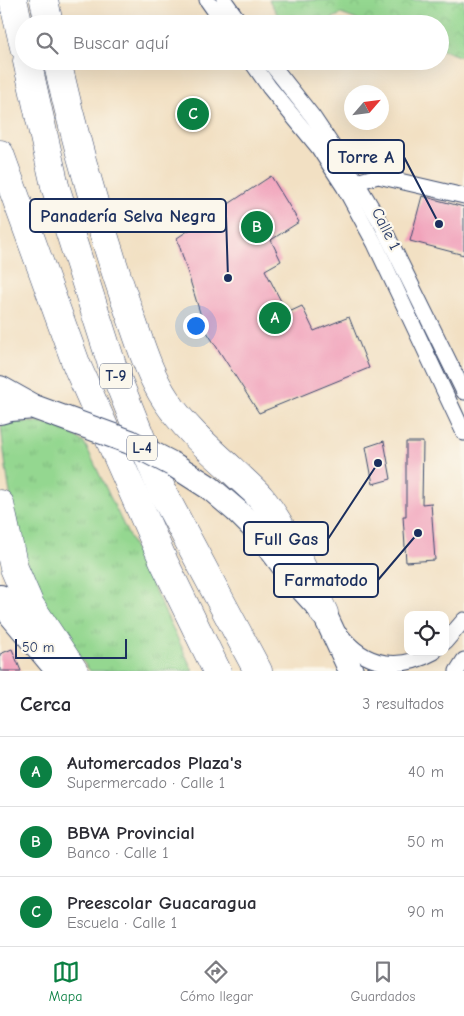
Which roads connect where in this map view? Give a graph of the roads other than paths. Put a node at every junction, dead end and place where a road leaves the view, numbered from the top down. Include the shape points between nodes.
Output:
1 (13, 0) edge
2 (44, 0) edge
3 (212, 1) edge
4 (17, 15) edge
5 (47, 15) edge
6 (219, 15) edge
7 (230, 15) edge
8 (29, 70) edge
9 (59, 70) edge
10 (257, 70) edge
11 (275, 70) edge
12 (323, 142) junction
13 (0, 154) edge
14 (350, 184) junction
15 (464, 196) edge
16 (0, 388) edge
17 (464, 392) edge
18 (34, 407) junction
19 (0, 412) edge
20 (464, 431) edge
21 (0, 504) edge
22 (0, 597) edge
23 (324, 613) junction
24 (464, 620) edge
25 (449, 637) edge
26 (428, 656) edge
27 (464, 660) edge
28 (58, 671) edge
29 (74, 671) edge
30 (217, 671) edge
31 (258, 671) edge
32 (351, 671) edge
33 (457, 671) edge

1 - 4 highway
2 - 5 highway
3 - 6 street
3 - 7 street
8 - 31 highway, T-9 via 55,186 113,368 163,493
9 - 23 highway via 91,197 153,376 180,420 259,496 273,514
10 - 12 street, Calle 1 via 269,87
11 - 12 street, Calle 1
12 - 14 street, Calle 1
13 - 30 highway, T-9 via 77,366 164,562
14 - 15 street via 378,176
14 - 17 street, Calle 1 via 386,233
14 - 20 street, Calle 1
16 - 18 main road, L-4
18 - 19 main road
18 - 23 main road, L-4, bridge via 130,442 202,484 259,533
21 - 29 highway via 14,568 30,605
22 - 28 main road
23 - 26 street via 348,644 377,665 412,666
23 - 32 main road
24 - 25 street
27 - 33 street

